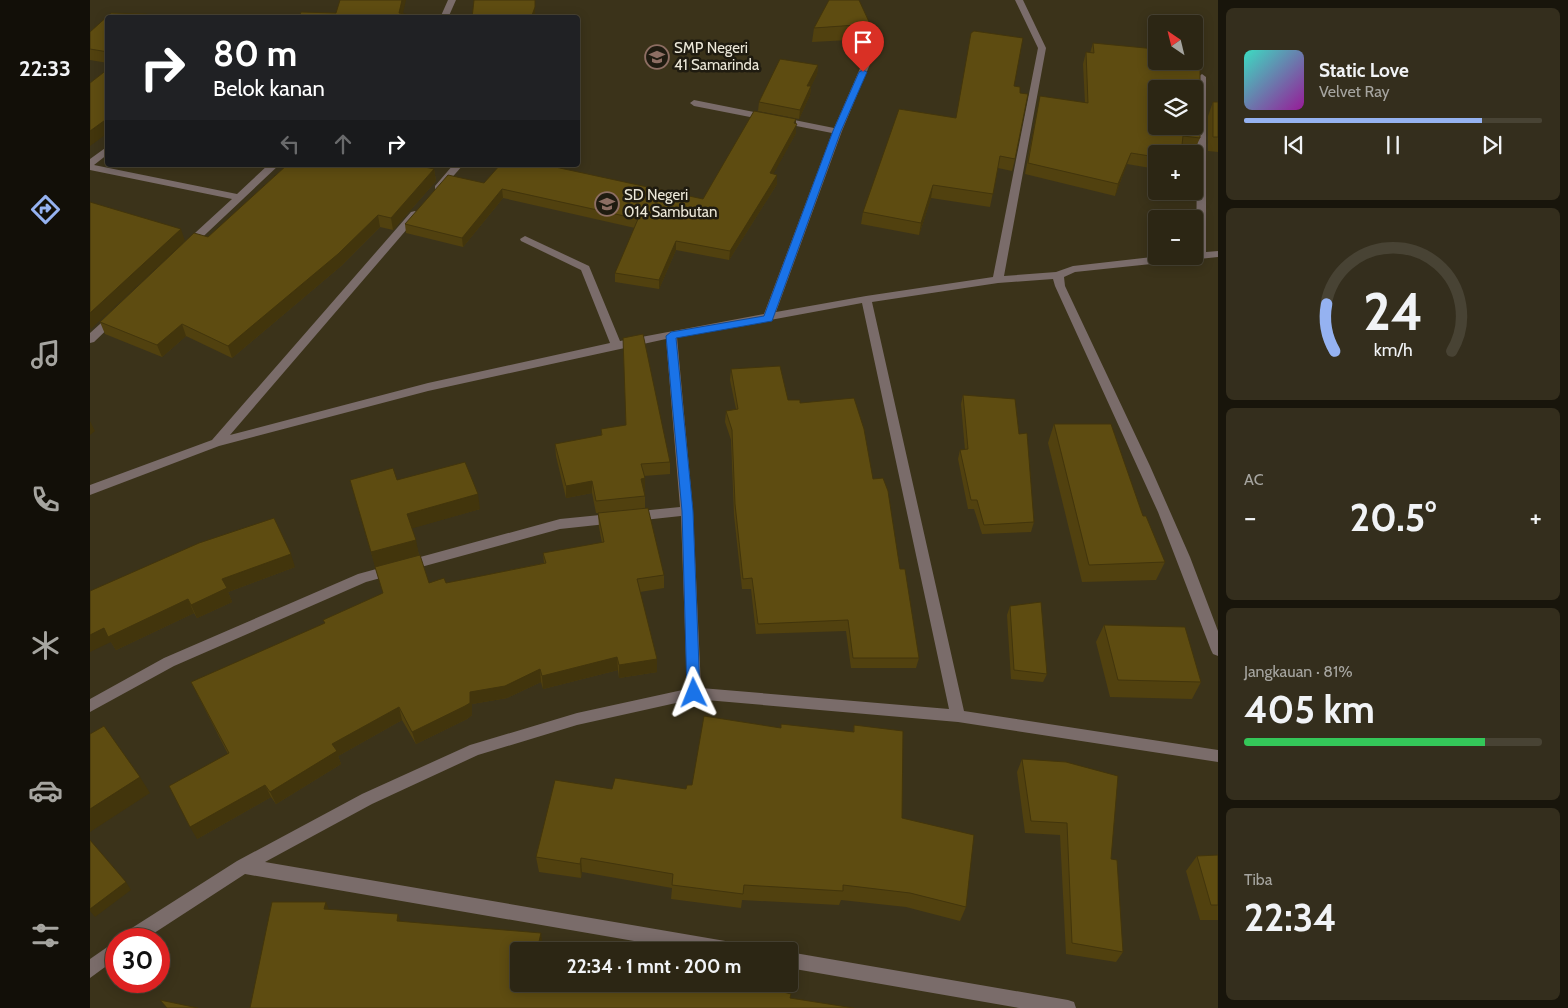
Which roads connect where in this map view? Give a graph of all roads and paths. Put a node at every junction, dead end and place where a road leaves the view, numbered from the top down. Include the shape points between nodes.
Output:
1 (452, 0) edge
2 (1019, 0) edge
3 (445, 15) edge
4 (869, 57) dead end
5 (1202, 77) edge
6 (694, 103) dead end
7 (837, 131) junction
8 (105, 153) edge
9 (90, 166) edge
10 (272, 167) edge
11 (456, 167) edge
12 (238, 197) junction
13 (1198, 210) edge
14 (525, 239) dead end
15 (182, 252) edge
16 (1218, 254) edge
17 (1203, 255) edge
18 (1148, 261) edge
19 (1058, 275) junction
20 (998, 280) junction
21 (866, 299) junction
22 (125, 307) edge
23 (768, 318) junction
24 (671, 336) junction
25 (90, 340) edge
26 (616, 344) junction
27 (216, 443) junction
28 (90, 490) edge
29 (688, 511) junction
30 (1218, 650) edge
31 (694, 693) junction
32 (90, 706) edge
33 (958, 716) junction
34 (1218, 756) edge
35 (243, 866) junction
36 (147, 928) edge
37 (686, 942) edge
38 (105, 958) edge
39 (798, 962) edge
40 (90, 970) edge
41 (1068, 1008) edge

1 - 3 street
2 - 20 street via 1042,48
4 - 7 street
5 - 13 street
6 - 7 street
7 - 23 street
8 - 9 street
9 - 12 street
10 - 12 street
11 - 27 street
12 - 15 street
14 - 26 street via 585,268
16 - 17 street
18 - 19 street via 1073,269
19 - 20 street
19 - 30 street via 1060,286 1136,446
20 - 21 street
21 - 23 street
21 - 33 street
22 - 25 street
23 - 24 street
24 - 26 street
24 - 29 street
26 - 27 street via 428,386
27 - 28 street
29 - 31 street
29 - 32 street via 560,524 363,578 169,662
31 - 33 street
31 - 35 street via 577,719 475,750 368,799
33 - 34 street
35 - 36 street
35 - 37 street
38 - 40 street
39 - 41 street

